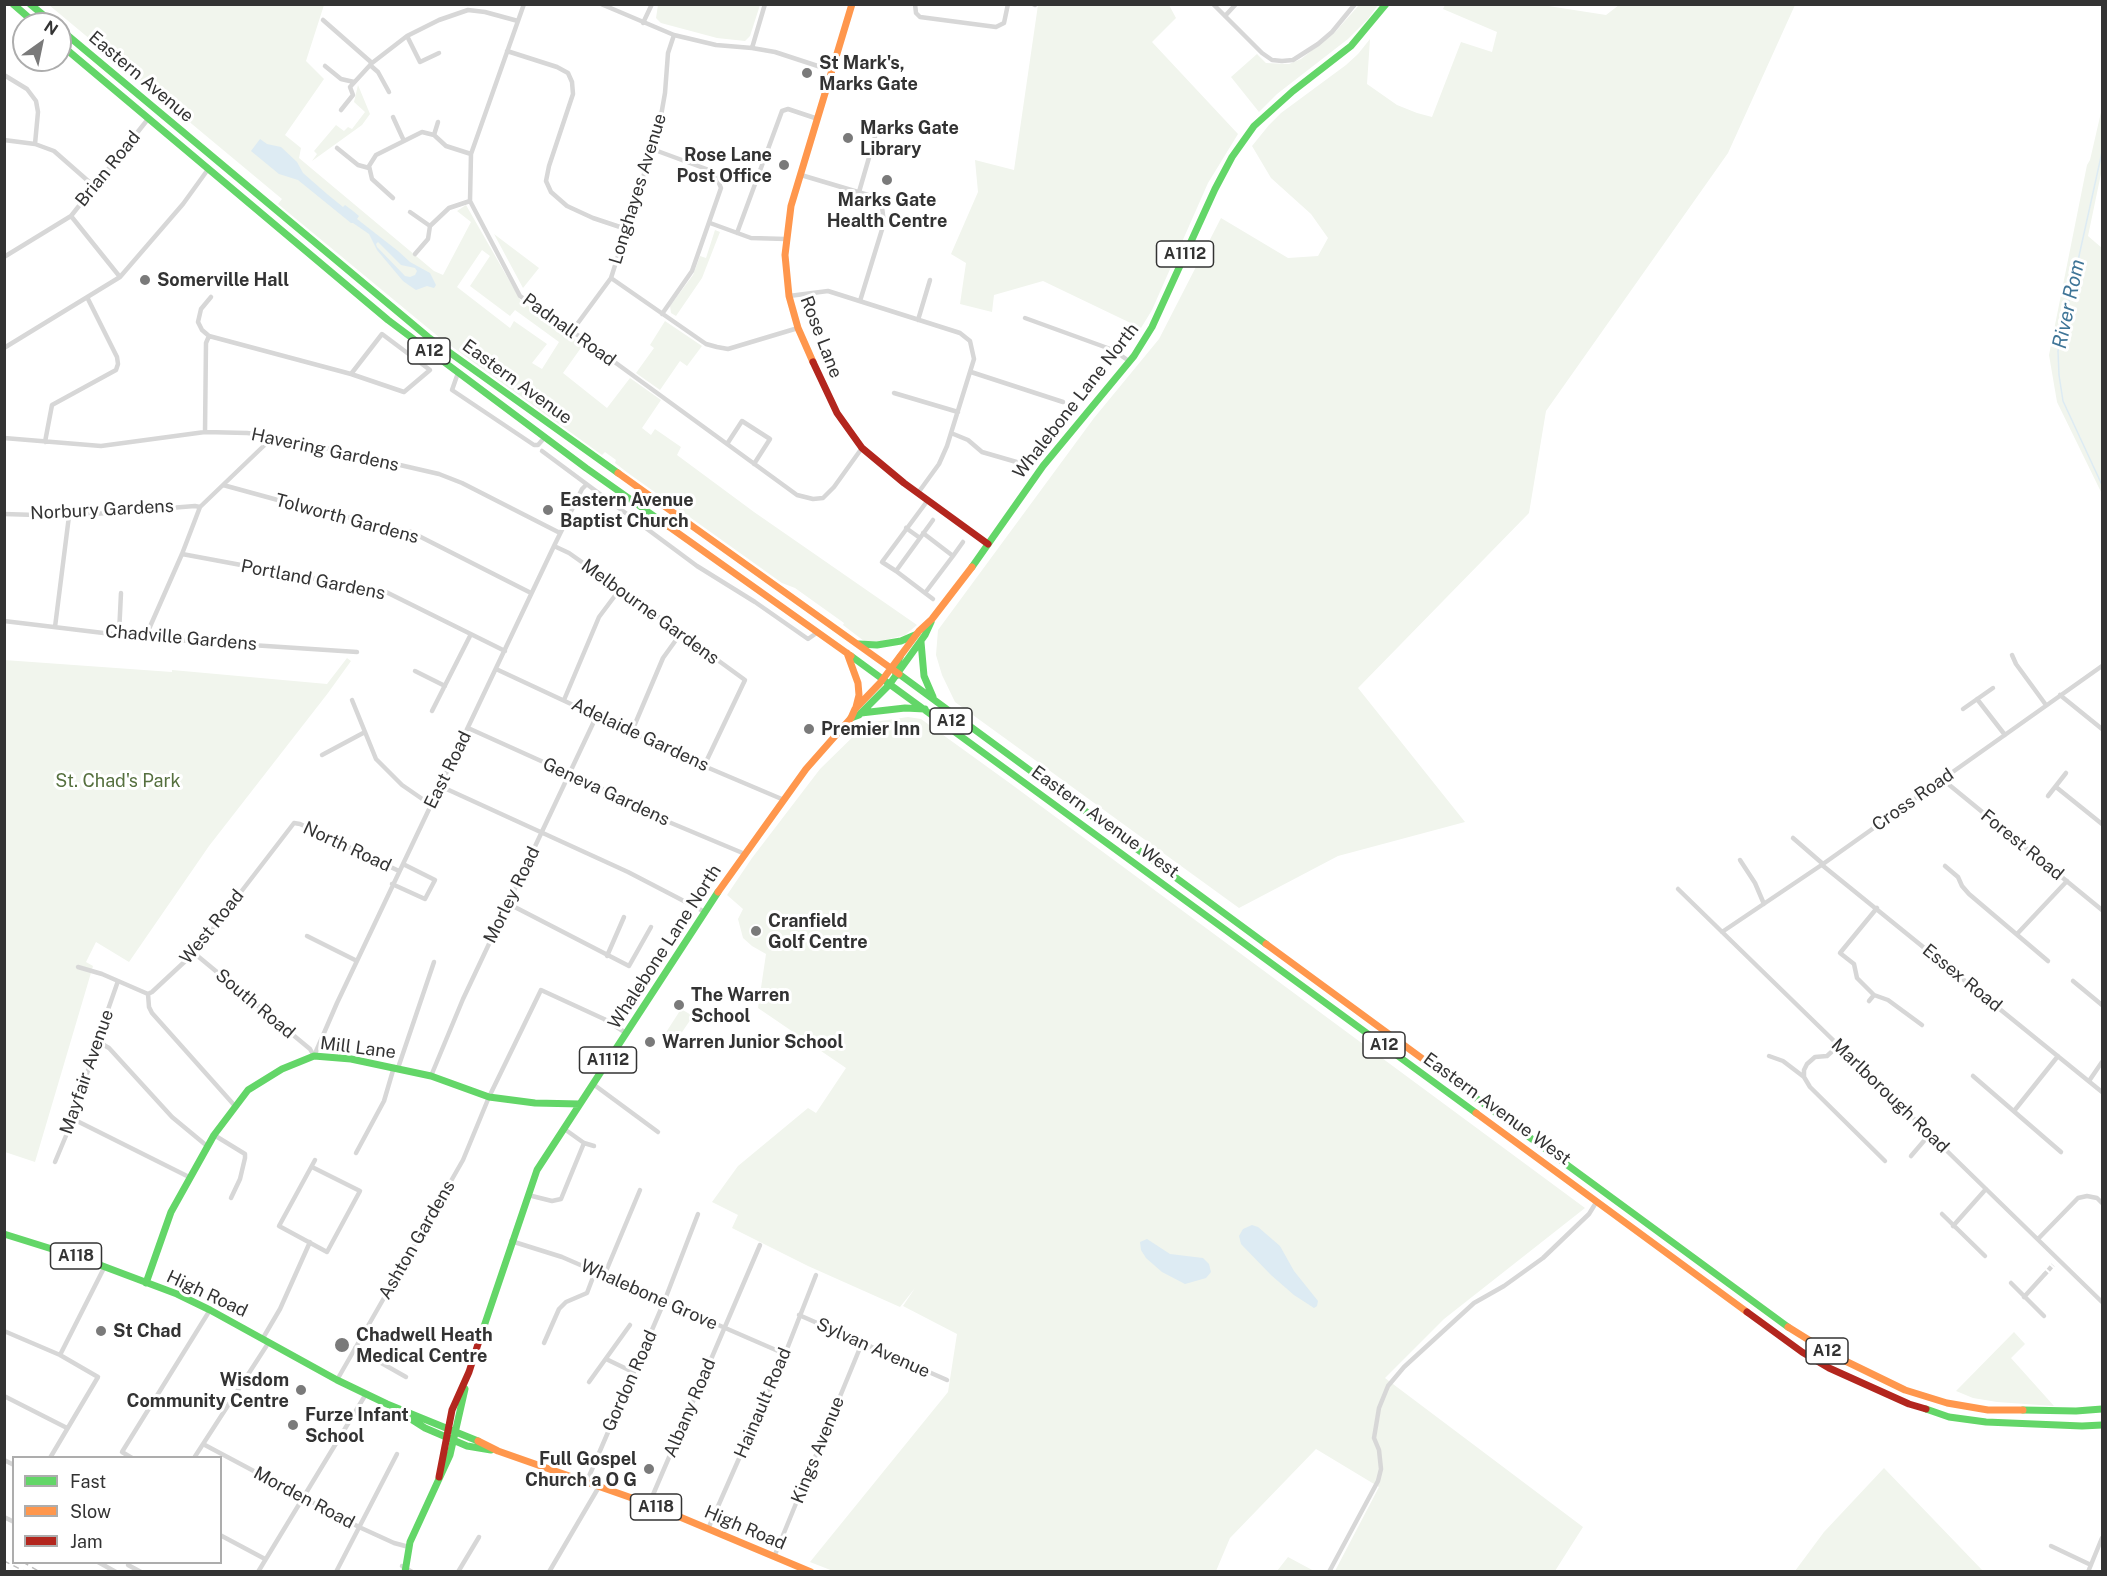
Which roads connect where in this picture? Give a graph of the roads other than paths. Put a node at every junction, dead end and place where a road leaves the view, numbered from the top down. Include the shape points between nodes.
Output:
1 (524, 4) edge
2 (601, 4) edge
3 (652, 4) edge
4 (765, 4) edge
5 (852, 4) edge
6 (915, 4) edge
7 (1008, 4) edge
8 (1213, 4) edge
9 (1236, 4) edge
10 (1355, 4) edge
11 (1386, 4) edge
12 (468, 7) edge
13 (1225, 16) junction
14 (322, 20) dead end
15 (518, 21) junction
16 (643, 23) junction
17 (674, 35) junction
18 (407, 36) junction
19 (72, 39) edge
20 (752, 48) junction
21 (507, 51) junction
22 (439, 53) dead end
23 (72, 54) edge
24 (371, 64) junction
25 (325, 66) dead end
26 (833, 71) junction
27 (4, 75) edge
28 (354, 82) junction
29 (389, 92) dead end
30 (341, 110) dead end
31 (393, 117) dead end
32 (149, 118) junction
33 (818, 119) junction
34 (438, 122) dead end
35 (434, 135) junction
36 (875, 137) dead end
37 (4, 140) edge
38 (404, 141) junction
39 (35, 144) junction
40 (337, 148) dead end
41 (652, 149) junction
42 (471, 154) junction
43 (209, 168) junction
44 (369, 168) junction
45 (801, 175) junction
46 (95, 187) junction
47 (859, 192) junction
48 (393, 198) dead end
49 (470, 201) junction
50 (410, 212) dead end
51 (70, 216) junction
52 (710, 223) junction
53 (430, 226) junction
54 (626, 229) junction
55 (737, 233) junction
56 (786, 239) junction
57 (415, 254) dead end
58 (4, 257) edge
59 (120, 277) junction
60 (611, 278) junction
61 (930, 280) dead end
62 (789, 296) junction
63 (87, 297) junction
64 (211, 297) dead end
65 (860, 301) junction
66 (662, 314) junction
67 (1025, 318) dead end
68 (918, 320) junction
69 (798, 328) junction
70 (572, 331) junction
71 (209, 336) junction
72 (4, 348) edge
73 (1129, 362) junction
74 (971, 372) junction
75 (458, 373) junction
76 (351, 374) junction
77 (894, 393) dead end
78 (1063, 402) dead end
79 (958, 412) junction
80 (205, 432) junction
81 (951, 433) junction
82 (274, 436) junction
83 (545, 437) junction
84 (4, 438) edge
85 (45, 442) junction
86 (727, 444) junction
87 (862, 447) junction
88 (542, 451) dead end
89 (1020, 463) dead end
90 (754, 464) junction
91 (223, 485) junction
92 (586, 485) junction
93 (918, 493) junction
94 (928, 500) junction
95 (200, 507) junction
96 (4, 514) edge
97 (69, 516) junction
98 (933, 520) dead end
99 (906, 528) junction
100 (560, 533) junction
101 (922, 536) junction
102 (963, 542) dead end
103 (988, 544) junction
104 (719, 545) junction
105 (554, 546) junction
106 (182, 554) junction
107 (953, 555) junction
108 (896, 571) junction
109 (620, 589) junction
110 (121, 593) dead end
111 (531, 593) junction
112 (925, 593) junction
113 (933, 599) dead end
114 (4, 621) edge
115 (55, 627) junction
116 (819, 632) junction
117 (120, 633) junction
118 (681, 633) junction
119 (922, 633) junction
120 (471, 634) junction
121 (145, 638) junction
122 (852, 641) junction
123 (841, 648) junction
124 (505, 651) junction
125 (357, 652) dead end
126 (2012, 654) dead end
127 (2103, 666) edge
128 (496, 669) junction
129 (415, 671) dead end
130 (890, 677) junction
131 (445, 686) junction
132 (1993, 688) dead end
133 (2060, 695) junction
134 (1977, 699) junction
135 (352, 700) dead end
136 (564, 700) junction
137 (2046, 705) junction
138 (943, 707) junction
139 (1963, 709) dead end
140 (432, 711) dead end
141 (858, 711) junction
142 (929, 711) junction
143 (597, 715) junction
144 (468, 728) junction
145 (2103, 729) edge
146 (632, 731) junction
147 (365, 732) junction
148 (2005, 735) junction
149 (322, 755) dead end
150 (704, 766) junction
151 (1003, 766) junction
152 (2066, 773) dead end
153 (569, 774) junction
154 (1942, 779) junction
155 (440, 786) junction
156 (2056, 788) junction
157 (2048, 796) dead end
158 (784, 800) junction
159 (432, 805) junction
160 (294, 823) joint
161 (2103, 824) edge
162 (543, 833) junction
163 (1793, 838) dead end
164 (745, 854) junction
165 (1740, 860) dead end
166 (403, 864) junction
167 (1822, 864) junction
168 (1945, 866) dead end
169 (399, 871) junction
170 (2067, 881) junction
171 (393, 884) junction
172 (1678, 889) dead end
173 (507, 903) junction
174 (1764, 904) junction
175 (1877, 908) junction
176 (2103, 910) edge
177 (705, 912) junction
178 (624, 917) dead end
179 (651, 927) dead end
180 (1722, 932) junction
181 (2018, 934) junction
182 (307, 936) dead end
183 (194, 953) junction
184 (607, 956) junction
185 (357, 961) junction
186 (2048, 961) dead end
187 (434, 962) dead end
188 (78, 966) dead end
189 (118, 981) junction
190 (2073, 981) dead end
191 (148, 994) junction
192 (1874, 995) junction
193 (1869, 1001) dead end
194 (2103, 1005) edge
195 (1922, 1025) dead end
196 (626, 1033) junction
197 (97, 1041) junction
198 (1838, 1046) junction
199 (314, 1056) junction
200 (1769, 1056) dead end
201 (2058, 1056) junction
202 (2103, 1062) edge
203 (396, 1067) junction
204 (431, 1076) junction
205 (1973, 1076) dead end
206 (1804, 1077) junction
207 (2089, 1080) junction
208 (593, 1084) junction
209 (2103, 1092) edge
210 (489, 1096) junction
211 (580, 1104) junction
212 (235, 1106) junction
213 (2014, 1111) junction
214 (73, 1119) junction
215 (563, 1128) junction
216 (658, 1132) dead end
217 (214, 1135) junction
218 (1929, 1135) junction
219 (584, 1143) junction
220 (207, 1146) junction
221 (594, 1146) dead end
222 (2061, 1152) dead end
223 (356, 1153) dead end
224 (1911, 1156) dead end
225 (315, 1160) dead end
226 (1885, 1161) dead end
227 (56, 1162) dead end
228 (312, 1167) junction
229 (189, 1177) junction
230 (1986, 1189) junction
231 (640, 1190) dead end
232 (528, 1195) junction
233 (231, 1198) dead end
234 (2103, 1203) edge
235 (1595, 1204) junction
236 (698, 1214) dead end
237 (1942, 1214) dead end
238 (1953, 1226) junction
239 (4, 1234) edge
240 (2038, 1239) junction
241 (511, 1241) junction
242 (310, 1242) junction
243 (760, 1245) dead end
244 (1985, 1256) dead end
245 (2058, 1259) junction
246 (2053, 1265) tunnel mouth
247 (105, 1266) junction
248 (595, 1272) junction
249 (816, 1275) dead end
250 (2044, 1275) tunnel mouth
251 (604, 1276) junction
252 (146, 1283) junction
253 (2011, 1283) dead end
254 (2024, 1297) junction
255 (664, 1302) junction
256 (2103, 1302) edge
257 (210, 1310) junction
258 (799, 1315) junction
259 (2043, 1316) dead end
260 (630, 1324) dead end
261 (725, 1329) junction
262 (4, 1331) edge
263 (266, 1340) junction
264 (544, 1343) dead end
265 (862, 1343) junction
266 (355, 1348) junction
267 (785, 1354) junction
268 (60, 1355) junction
269 (606, 1359) junction
270 (633, 1372) junction
271 (406, 1377) dead end
272 (467, 1377) junction
273 (337, 1380) junction
274 (947, 1380) dead end
275 (589, 1382) dead end
276 (366, 1394) junction
277 (4, 1396) edge
278 (387, 1404) junction
279 (2103, 1409) edge
280 (2103, 1425) edge
281 (68, 1428) junction
282 (448, 1429) junction
283 (455, 1436) junction
284 (446, 1437) junction
285 (202, 1444) junction
286 (397, 1454) dead end
287 (51, 1456) edge
288 (129, 1456) edge
289 (195, 1456) edge
290 (439, 1476) junction
291 (587, 1481) junction
292 (600, 1485) junction
293 (302, 1497) junction
294 (649, 1504) junction
295 (359, 1527) junction
296 (708, 1530) junction
297 (222, 1536) edge
298 (479, 1537) dead end
299 (2103, 1538) edge
300 (2051, 1546) dead end
301 (409, 1547) junction
302 (774, 1557) junction
303 (266, 1559) junction
304 (100, 1564) edge
305 (129, 1564) edge
306 (2091, 1564) junction
307 (405, 1568) edge
308 (116, 1572) edge
309 (141, 1572) edge
310 (258, 1572) edge
311 (336, 1572) edge
312 (458, 1572) edge
313 (549, 1572) edge
314 (811, 1572) edge
315 (1329, 1572) edge
316 (2088, 1572) edge

1 - 15 street, Padnall Road
2 - 16 street
3 - 16 street
4 - 20 street
5 - 26 main road, Rose Lane
6 - 7 street via 920,17 996,27 1004,23
8 - 13 street
9 - 13 street
10 - 13 street via 1332,32 1293,60 1272,60
11 - 73 main road, Whalebone Lane North / A1112 via 1351,46 1254,126 1215,189 1152,327
12 - 15 street
12 - 18 street
14 - 24 street
15 - 21 street, Padnall Road
16 - 17 street
17 - 20 street
17 - 41 street, Longhayes Avenue via 668,53 663,110
18 - 22 street via 420,62
18 - 24 street
19 - 104 main road, Eastern Avenue / A12 via 428,337
20 - 26 street
21 - 42 street, Padnall Road
21 - 54 street via 557,67 568,73 572,82 573,94 546,181 551,192 567,206
23 - 32 main road, Eastern Avenue / A12
24 - 28 street
24 - 29 street
25 - 28 street via 341,79
26 - 33 main road, Rose Lane
27 - 39 street via 27,89 36,101
28 - 30 street via 350,87 353,95
31 - 38 street
32 - 43 main road, Eastern Avenue / A12
32 - 46 street, Brian Road
33 - 45 main road, Rose Lane
33 - 55 street via 788,109 782,111
34 - 35 street
35 - 38 street via 422,132
35 - 42 street via 446,146
36 - 47 street
37 - 39 street
38 - 44 street via 376,155
39 - 46 street via 54,151
40 - 44 street via 358,165
41 - 52 street via 716,176 720,192
41 - 54 street, Longhayes Avenue
42 - 49 street, Padnall Road
43 - 59 street
43 - 75 main road, Eastern Avenue / A12 via 388,320
44 - 48 street via 372,179
45 - 47 street
45 - 56 main road, Rose Lane
46 - 51 street, Brian Road
47 - 65 street via 877,200 885,223
49 - 53 street via 449,208
49 - 70 street, Padnall Road via 520,296
50 - 53 street
51 - 58 street, Brian Road
51 - 59 street
52 - 55 street
52 - 66 street via 692,271
53 - 57 street via 428,239
54 - 60 street, Longhayes Avenue
55 - 56 street via 756,239
56 - 62 main road, Rose Lane
59 - 63 street
60 - 66 street
60 - 70 street, Longhayes Avenue
61 - 68 street
62 - 65 street via 828,291
62 - 69 main road, Rose Lane
63 - 72 street
63 - 85 street via 118,364 116,370 52,405
64 - 71 street via 201,309 198,322
65 - 68 street
66 - 69 street via 706,344 728,349
67 - 73 street via 1113,350
68 - 74 street via 960,333 970,341 975,359
69 - 87 main road, Rose Lane via 837,413
70 - 86 street, Padnall Road
71 - 76 street
71 - 80 street
73 - 103 main road, Whalebone Lane North / A1112 via 1043,466
74 - 78 street
74 - 79 street
75 - 83 main road, Eastern Avenue / A12
75 - 83 street via 452,390 534,445
76 - 76 street via 404,392 430,370 382,334
77 - 79 street
79 - 81 street
80 - 82 street, Havering Gardens
80 - 85 street, Havering Gardens via 101,446
81 - 89 street via 982,452
81 - 93 street via 944,456
82 - 91 street
82 - 100 street, Havering Gardens via 439,474
83 - 116 main road, Eastern Avenue / A12
84 - 85 street, Havering Gardens
86 - 90 street, Padnall Road
86 - 90 street via 742,421 770,439
87 - 90 street, Padnall Road via 834,487 817,499 797,495
87 - 93 main road, Rose Lane
88 - 92 street
91 - 95 street
91 - 111 street, Tolworth Gardens via 411,532
92 - 100 street, East Road
92 - 116 street, Eastern Avenue via 697,566 808,639
93 - 94 main road, Rose Lane
94 - 99 street
94 - 103 main road, Rose Lane
95 - 97 street, Norbury Gardens
95 - 106 street
96 - 97 street, Norbury Gardens
97 - 115 street
98 - 101 street
99 - 101 street
99 - 108 street via 882,562
100 - 105 street, East Road
101 - 107 street
101 - 108 street
102 - 107 street
103 - 119 main road, Whalebone Lane North / A1112
104 - 122 main road, Eastern Avenue / A12
104 - 130 main road, A12 via 742,568
105 - 109 street, Melbourne Gardens
105 - 111 street, East Road
106 - 120 street, Portland Gardens via 386,592
106 - 121 street
107 - 112 street
108 - 112 street
109 - 118 street, Melbourne Gardens
109 - 136 street via 599,617
110 - 117 street
111 - 124 street, East Road
112 - 113 street
114 - 115 street, Chadville Gardens
115 - 117 street, Chadville Gardens
116 - 123 main road, Eastern Avenue / A12
117 - 121 street, Chadville Gardens
118 - 146 street via 663,658
118 - 150 street, Melbourne Gardens via 745,680
119 - 122 main road, A1112 via 872,645
119 - 130 main road, Whalebone Lane North / A1112
119 - 130 main road, Whalebone Lane North / A1112 via 900,657
119 - 138 main road via 924,676
120 - 124 street, Portland Gardens
120 - 131 street
121 - 125 street, Chadville Gardens
122 - 130 main road, Eastern Avenue / A12
123 - 130 main road, Eastern Avenue / A12
123 - 141 main road via 858,683
124 - 128 street, East Road
126 - 137 street
127 - 133 street, Cross Road
128 - 136 street, Adelaide Gardens
128 - 144 street, East Road
129 - 131 street
130 - 138 main road, Eastern Avenue West / A12 via 910,682
130 - 141 main road, Whalebone Lane North / A1112
130 - 142 main road, Eastern Avenue West / A12
130 - 151 main road, A12 via 961,728
131 - 140 street
132 - 134 street
133 - 137 street, Cross Road
133 - 145 street
134 - 139 street
134 - 148 street
135 - 147 street
136 - 143 street, Adelaide Gardens
137 - 148 street, Cross Road
138 - 279 main road, Eastern Avenue West / A12 via 1782,1322 1833,1355 1905,1390 1947,1403 1988,1410
141 - 142 main road, A1112
141 - 158 main road, Whalebone Lane North / A1112
142 - 151 main road, Eastern Avenue West / A12
143 - 146 street, Adelaide Gardens
143 - 153 street, Morley Road
144 - 153 street, Geneva Gardens
144 - 155 street, East Road
146 - 150 street, Adelaide Gardens
147 - 149 street
147 - 159 street via 376,759 402,785
148 - 154 street, Cross Road
150 - 158 street, Adelaide Gardens
151 - 235 main road, Eastern Avenue West / A12
152 - 156 street
153 - 162 street, Morley Road
153 - 164 street, Geneva Gardens
154 - 167 street, Cross Road
154 - 170 street, Forest Road
155 - 159 street, East Road
155 - 162 street
156 - 157 street
156 - 161 street
158 - 164 main road, Whalebone Lane North / A1112
159 - 166 street, East Road
160 - 169 street, North Road
160 - 183 street, West Road
162 - 173 street, Morley Road
162 - 177 street
163 - 167 street, Essex Road
164 - 177 main road, Whalebone Lane North / A1112
165 - 174 street
166 - 169 street, East Road
166 - 171 street via 435,880 426,899
167 - 174 street, Cross Road
167 - 175 street, Essex Road
168 - 181 street via 1969,894
169 - 171 street, East Road
170 - 176 street, Forest Road
170 - 181 street
171 - 185 street, East Road
172 - 180 street, Marlborough Road
173 - 184 street
173 - 204 street, Morley Road
174 - 180 street, Cross Road
175 - 192 street via 1840,953 1854,964 1857,978
175 - 201 street, Essex Road
177 - 196 main road, Whalebone Lane North / A1112
178 - 184 street
179 - 184 street via 629,966
180 - 198 street, Marlborough Road
181 - 186 street
182 - 185 street
183 - 191 street, West Road
183 - 199 street, South Road
185 - 199 street, East Road
187 - 203 street
188 - 189 street
189 - 191 street
189 - 197 street, Mayfair Avenue
190 - 194 street
191 - 212 street via 152,1013
192 - 193 street
192 - 195 street via 1888,1000
196 - 208 main road, Whalebone Lane North / A1112
196 - 210 street, Ashton Gardens via 541,990
197 - 214 street, Mayfair Avenue
197 - 220 street via 110,1048 172,1117
198 - 206 street via 1827,1056 1815,1057 1807,1064
198 - 218 street, Marlborough Road
199 - 203 main road, Mill Lane
199 - 212 main road, Mill Lane via 258,1083
200 - 206 street
201 - 207 street, Essex Road
201 - 213 street
202 - 207 street
203 - 204 main road, Mill Lane
203 - 223 street via 384,1101
204 - 210 main road, Mill Lane
205 - 213 street
206 - 226 street
207 - 209 street, Essex Road
208 - 211 main road, Whalebone Lane North / A1112
208 - 216 street
210 - 211 main road, Mill Lane
210 - 266 street, Ashton Gardens via 463,1160
211 - 215 main road, Whalebone Lane North / A1112
212 - 217 main road, Mill Lane
213 - 222 street
214 - 227 street, Mayfair Avenue
214 - 229 street
215 - 219 street
215 - 232 main road, Whalebone Lane North / A1112 via 537,1170
217 - 220 main road, Mill Lane
217 - 233 street via 245,1154
218 - 224 street
218 - 230 street, Marlborough Road
219 - 221 street
219 - 232 street via 561,1199 552,1201
220 - 229 main road, Mill Lane
225 - 228 street
228 - 242 street via 279,1226
228 - 242 street via 360,1191 327,1252
229 - 252 main road, Mill Lane via 164,1227
230 - 238 street
230 - 240 street, Marlborough Road
231 - 251 street
232 - 241 main road, Whalebone Lane North / A1112
234 - 240 street via 2088,1196 2078,1198
235 - 280 main road, Eastern Avenue West / A12 via 1802,1352 1909,1404 1949,1417 1986,1422
235 - 315 street via 1542,1258 1474,1303 1388,1386 1374,1438 1381,1469 1378,1481
236 - 255 street, Gordon Road
237 - 238 street
238 - 244 street
239 - 247 main road, High Road / A118
240 - 245 street, Marlborough Road
241 - 248 street, Whalebone Grove
241 - 272 main road, Whalebone Lane North / A1112
242 - 263 street
243 - 261 street, Albany Road
245 - 246 street
245 - 256 street, Marlborough Road
247 - 252 main road, High Road / A118
247 - 268 street
248 - 251 street, Whalebone Grove
248 - 264 street via 587,1293 559,1309
249 - 258 street, Hainault Road
250 - 254 street
251 - 255 street, Whalebone Grove
252 - 257 main road, High Road / A118
253 - 254 street
254 - 259 street
255 - 261 street, Whalebone Grove
255 - 270 street, Gordon Road
257 - 263 main road, High Road / A118
257 - 288 street via 123,1452
258 - 265 street, Sylvan Avenue
258 - 267 street, Hainault Road
260 - 269 street
261 - 267 street, Whalebone Grove
261 - 294 street, Albany Road
262 - 268 street
263 - 273 main road, High Road / A118
263 - 285 street
265 - 274 street, Sylvan Avenue
265 - 302 street, Kings Avenue
266 - 271 street
266 - 273 street, Ashton Gardens
267 - 296 street, Hainault Road
268 - 281 street via 98,1377
269 - 270 street
269 - 275 street
270 - 291 street, Gordon Road
272 - 282 main road, Whalebone Lane North / A1112
272 - 283 main road, Whalebone Lane North / A1112
273 - 276 main road, High Road / A118
276 - 278 main road, High Road / A118
276 - 293 street
277 - 281 street
278 - 282 main road, High Road / A118
278 - 284 main road, High Road / A118
281 - 287 street
282 - 283 main road, High Road / A118
282 - 284 main road, Whalebone Lane North / A1112
283 - 284 main road, High Road / A118
283 - 290 main road, A1112
283 - 291 main road, High Road / A118 via 472,1447 498,1450
284 - 290 main road, A1112
285 - 289 street
285 - 293 street, Morden Road
286 - 295 street
290 - 301 main road, A1112
291 - 292 main road, High Road / A118
292 - 294 main road, High Road / A118
292 - 313 street
293 - 295 street, Morden Road
293 - 303 street
294 - 296 main road, High Road / A118
295 - 301 street, Morden Road
295 - 311 street
296 - 302 main road, High Road / A118
297 - 303 street
298 - 312 street
299 - 306 street
300 - 306 street
301 - 307 main road, A1112
302 - 314 main road, High Road / A118
303 - 310 street
304 - 308 street
305 - 309 street
306 - 316 street

